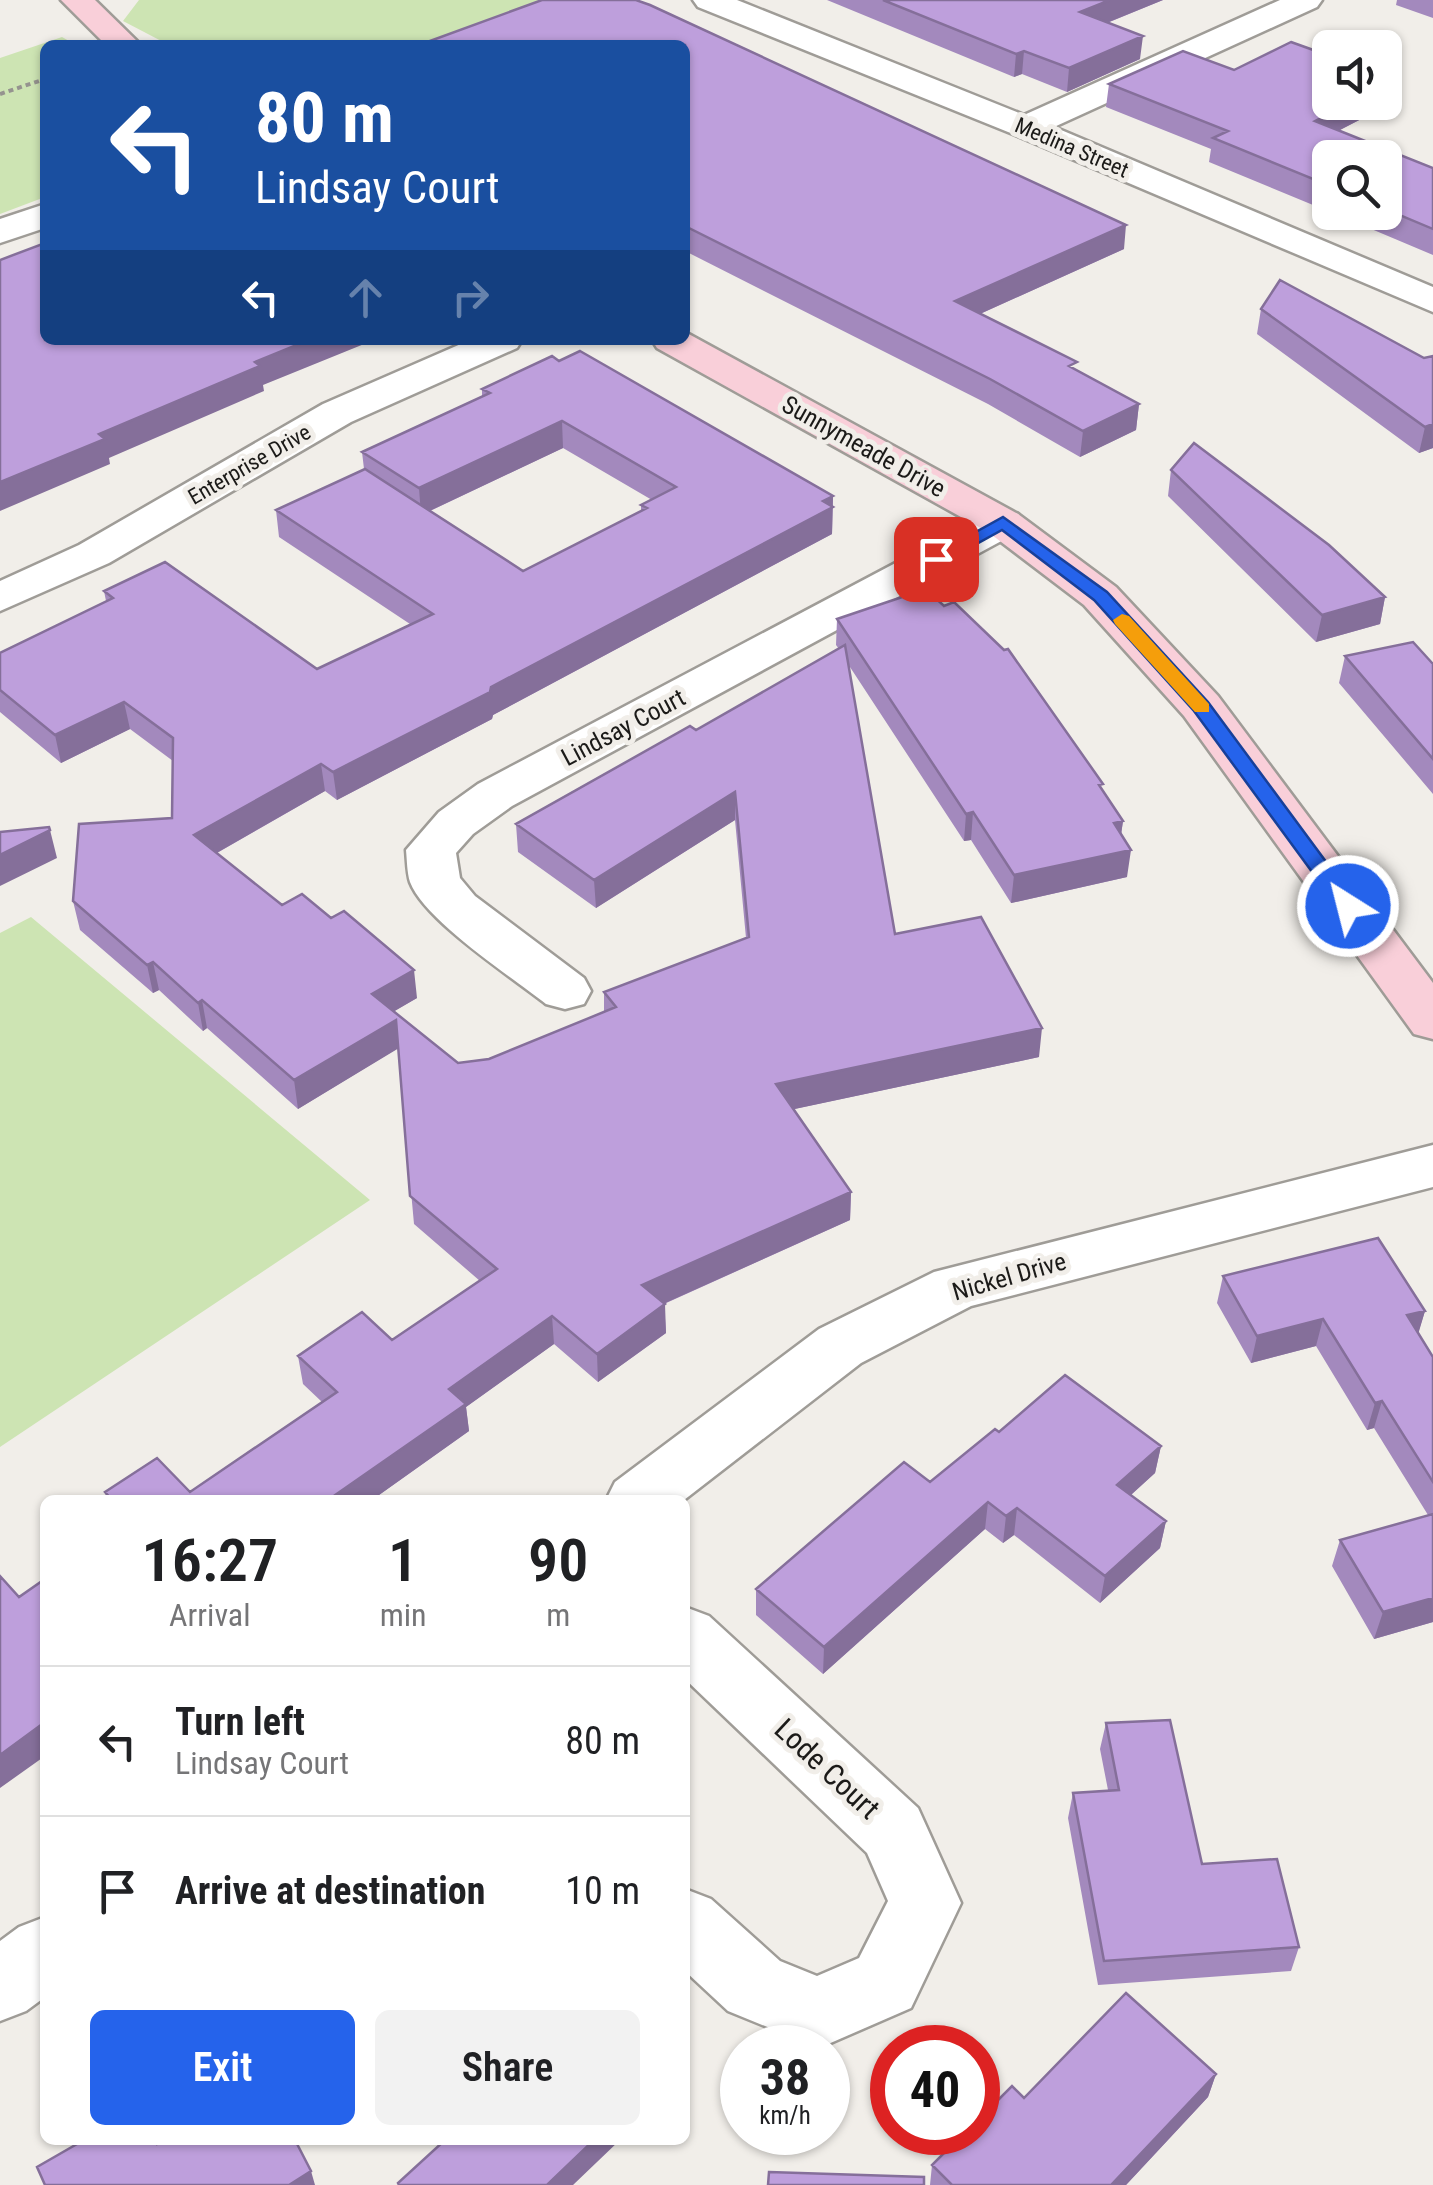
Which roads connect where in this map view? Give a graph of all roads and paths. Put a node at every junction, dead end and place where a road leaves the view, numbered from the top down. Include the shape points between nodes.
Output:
1 (709, 0) edge
2 (1306, 0) edge
3 (85, 2) edge
4 (119, 40) edge
5 (40, 81) edge
6 (0, 94) edge
7 (1025, 127) junction
8 (40, 217) edge
9 (0, 232) edge
10 (1433, 300) edge
11 (492, 345) edge
12 (680, 345) edge
13 (1003, 523) junction
14 (0, 598) edge
15 (565, 991) dead end
16 (1433, 1021) edge
17 (1433, 1166) edge
18 (645, 1495) edge
19 (690, 1641) edge
20 (690, 1928) edge
21 (40, 1956) edge
22 (0, 1986) edge

1 - 7 street, Medina Street
2 - 7 street
3 - 4 street
5 - 6 path
7 - 10 street, Medina Street
8 - 9 street
11 - 14 street, Enterprise Drive via 336,413 94,554
12 - 13 street, Sunnymeade Drive
13 - 15 street, Lindsay Court via 495,795 444,836 432,850 434,881 457,908
13 - 16 street, Sunnymeade Drive via 1100,596 1201,706
17 - 18 street, Nickel Drive via 955,1288 840,1346
19 - 20 street, Lode Court via 892,1831 925,1903 885,1983 818,2012 754,1986
21 - 22 street

